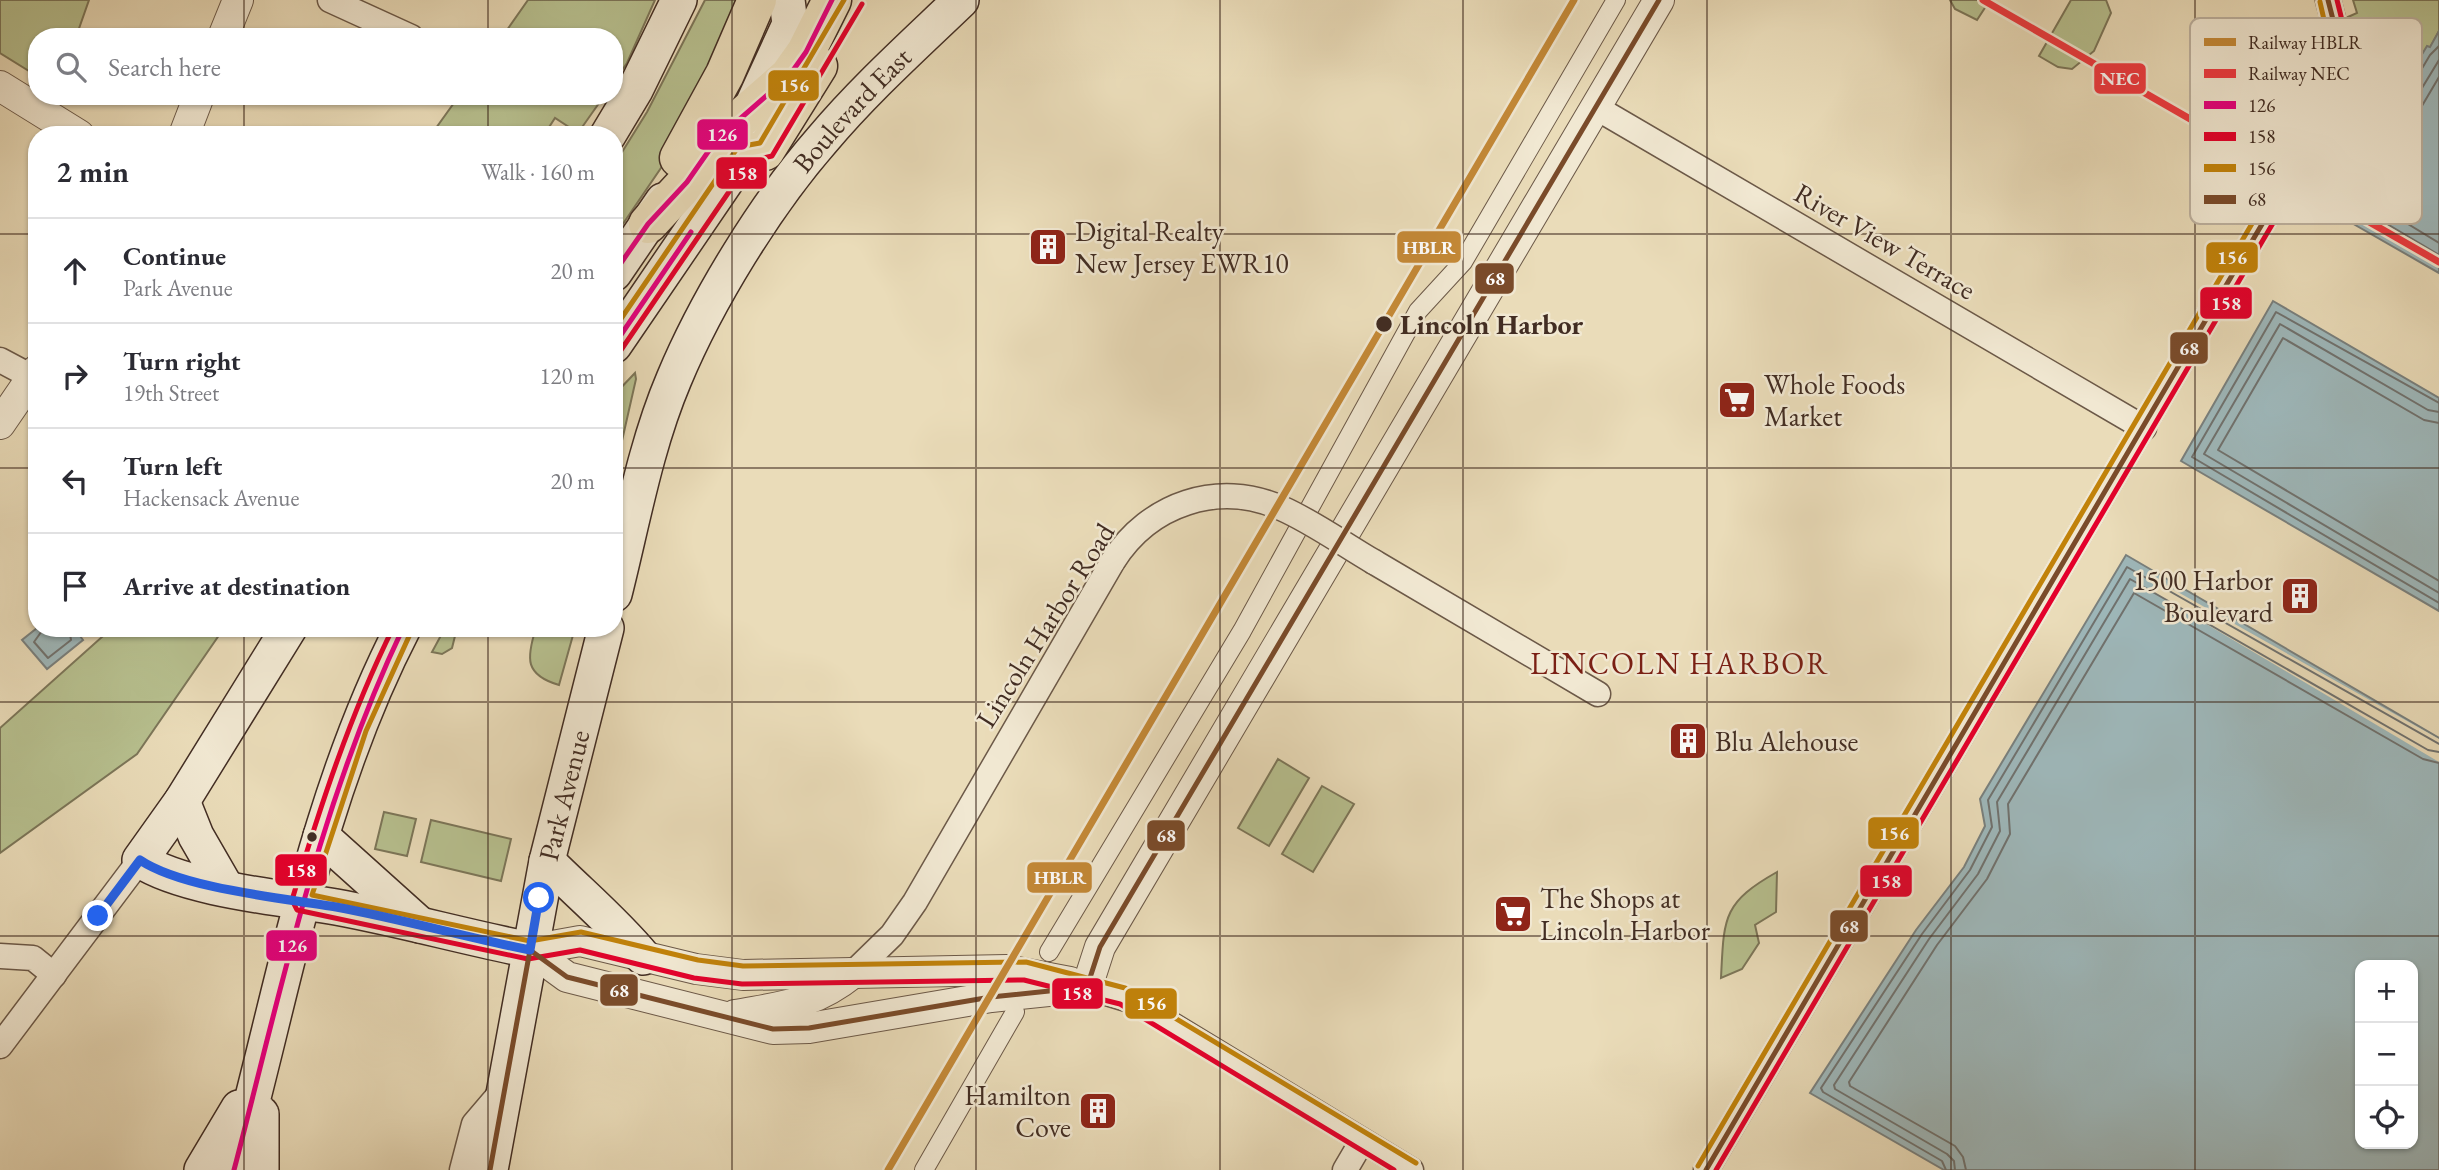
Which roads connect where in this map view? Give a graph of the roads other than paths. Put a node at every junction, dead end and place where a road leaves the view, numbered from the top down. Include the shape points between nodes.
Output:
1 (238, 0) edge
2 (330, 0) edge
3 (679, 0) edge
4 (757, 0) edge
5 (787, 0) edge
6 (832, 0) edge
7 (854, 0) edge
8 (961, 0) edge
9 (1616, 0) edge
10 (1659, 0) edge
11 (2328, 0) edge
12 (2331, 18) edge
13 (227, 28) edge
14 (391, 28) edge
15 (0, 86) edge
16 (28, 103) edge
17 (31, 105) edge
18 (196, 105) edge
19 (753, 107) junction
20 (1595, 107) junction
21 (64, 126) edge
22 (188, 126) edge
23 (613, 126) edge
24 (745, 153) junction
25 (648, 224) junction
26 (2263, 224) edge
27 (623, 260) edge
28 (623, 332) edge
29 (0, 360) edge
30 (28, 372) edge
31 (28, 383) edge
32 (0, 424) edge
33 (2144, 429) junction
34 (623, 558) edge
35 (283, 637) edge
36 (399, 637) edge
37 (604, 637) edge
38 (1598, 694) dead end
39 (182, 801) junction
40 (321, 836) junction
41 (140, 860) junction
42 (547, 861) junction
43 (226, 888) junction
44 (301, 902) junction
45 (423, 927) junction
46 (530, 950) junction
47 (1048, 952) dead end
48 (0, 956) edge
49 (643, 957) junction
50 (853, 972) junction
51 (54, 975) junction
52 (1087, 987) junction
53 (1015, 1012) dead end
54 (728, 1017) junction
55 (0, 1046) edge
56 (260, 1076) junction
57 (504, 1089) junction
58 (1362, 1141) junction
59 (202, 1170) edge
60 (234, 1170) edge
61 (261, 1170) edge
62 (462, 1170) edge
63 (490, 1170) edge
64 (924, 1170) edge
65 (1345, 1170) edge
66 (1411, 1170) edge
67 (1706, 1170) edge

1 - 13 street
2 - 14 street
3 - 23 main road
4 - 25 highway
5 - 19 main road via 790,24
5 - 25 main road via 767,12 702,141
6 - 19 highway via 795,68
7 - 24 highway via 765,151
8 - 34 main road, Boulevard East via 865,92 802,163 729,274 673,379 654,433
9 - 47 street via 1463,262 1418,311 1242,631
10 - 20 street
11 - 12 street
15 - 16 street
17 - 21 street
18 - 22 street
19 - 24 main road via 739,135
19 - 25 highway via 717,139 687,182
20 - 33 street, River View Terrace
20 - 52 street via 1100,947
24 - 28 main road
25 - 27 main road
26 - 33 street
29 - 30 street
31 - 32 street
33 - 67 street
35 - 39 main road
36 - 40 main road via 366,709
37 - 42 main road, Park Avenue
38 - 50 street, Lincoln Harbor Road, bridge via 1280,508 1254,499 1194,499 1156,516 1127,541 915,902 892,934
39 - 41 main road
39 - 43 main road
40 - 44 main road
40 - 45 main road
41 - 43 main road via 160,871
41 - 51 street
42 - 46 main road, Park Avenue
42 - 49 main road
43 - 44 main road
44 - 45 main road
44 - 56 main road
45 - 46 main road
46 - 49 street via 580,942
46 - 54 street via 567,976
46 - 57 main road, Park Avenue
48 - 51 street via 33,958
49 - 50 street via 743,975
50 - 52 street via 1025,971
50 - 54 street via 830,992 815,998
51 - 55 street
52 - 54 street via 969,1000 797,1029 773,1029
52 - 58 street via 1133,1001
53 - 64 street
56 - 59 main road
56 - 60 main road
56 - 61 main road
57 - 62 street via 474,1124
57 - 63 main road, Park Avenue
58 - 65 street
58 - 66 street

